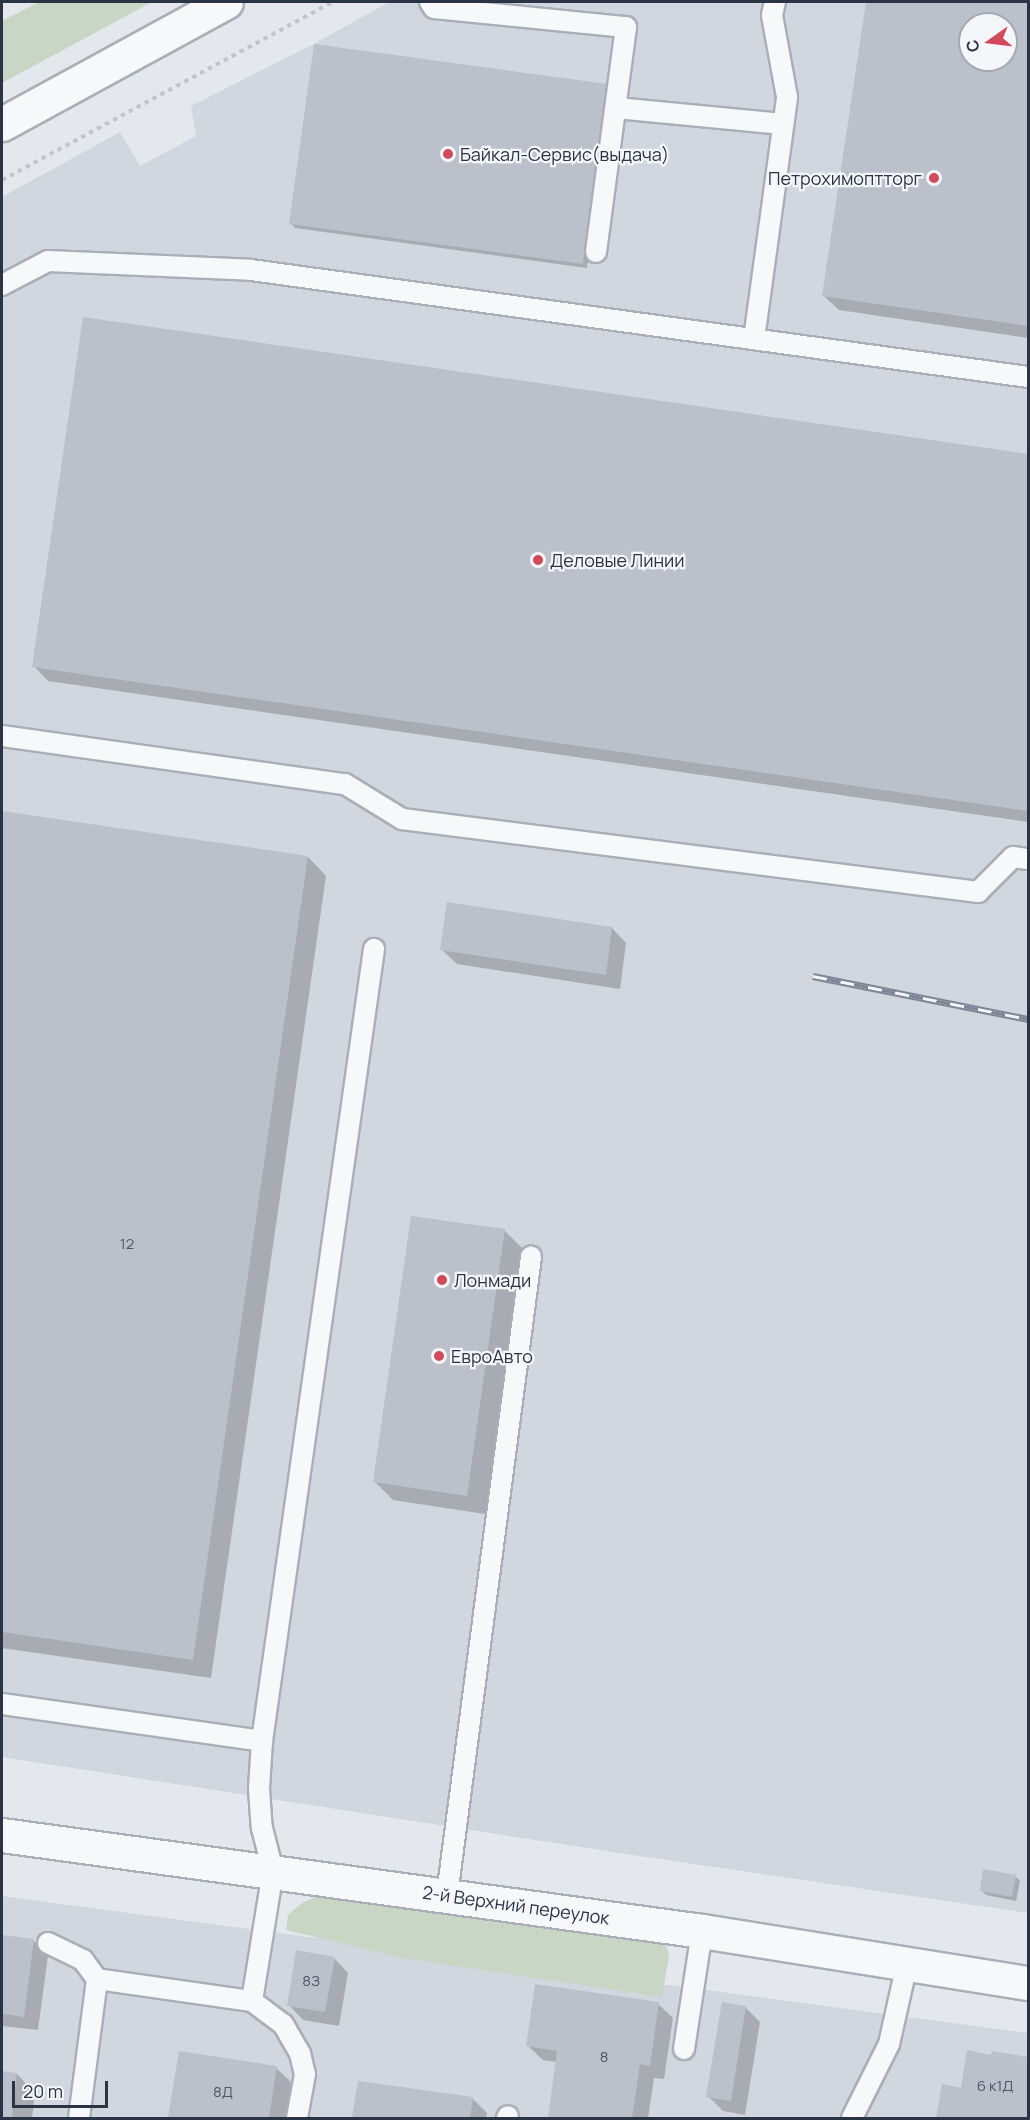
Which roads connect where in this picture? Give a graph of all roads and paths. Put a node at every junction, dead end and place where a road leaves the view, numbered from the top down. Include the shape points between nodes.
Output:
1 (226, 2) edge
2 (332, 2) edge
3 (430, 2) edge
4 (775, 2) edge
5 (616, 108) junction
6 (2, 124) edge
7 (783, 124) junction
8 (2, 180) edge
9 (596, 252) dead end
10 (2, 285) edge
11 (754, 339) junction
12 (1029, 377) edge
13 (2, 736) edge
14 (1029, 859) edge
15 (374, 949) dead end
16 (531, 1257) dead end
17 (2, 1704) edge
18 (262, 1741) junction
19 (2, 1835) edge
20 (273, 1871) junction
21 (447, 1895) junction
22 (702, 1930) junction
23 (48, 1943) dead end
24 (907, 1964) junction
25 (98, 1979) junction
26 (1029, 1983) edge
27 (252, 2001) junction
28 (684, 2049) dead end
29 (79, 2118) edge
30 (297, 2118) edge
31 (852, 2118) edge

1 - 6 street
2 - 8 path
3 - 5 lane via 434,8 626,27
4 - 7 lane via 772,15 787,97
5 - 7 lane
5 - 9 lane
7 - 11 lane
10 - 11 lane via 48,261 251,270
11 - 12 lane
13 - 14 lane via 345,784 402,819 978,892 1013,857
15 - 18 lane
16 - 21 lane
17 - 18 lane
18 - 20 lane via 262,1828
19 - 20 street, 2-й Верхний переулок
20 - 21 street, 2-й Верхний переулок
20 - 27 lane
21 - 22 street, 2-й Верхний переулок
22 - 24 street, 2-й Верхний переулок
22 - 28 lane
23 - 25 lane via 83,1960
24 - 26 street, 2-й Верхний переулок
24 - 31 lane via 889,2044
25 - 27 lane
25 - 29 lane
27 - 30 lane via 283,2024 300,2053 304,2074

